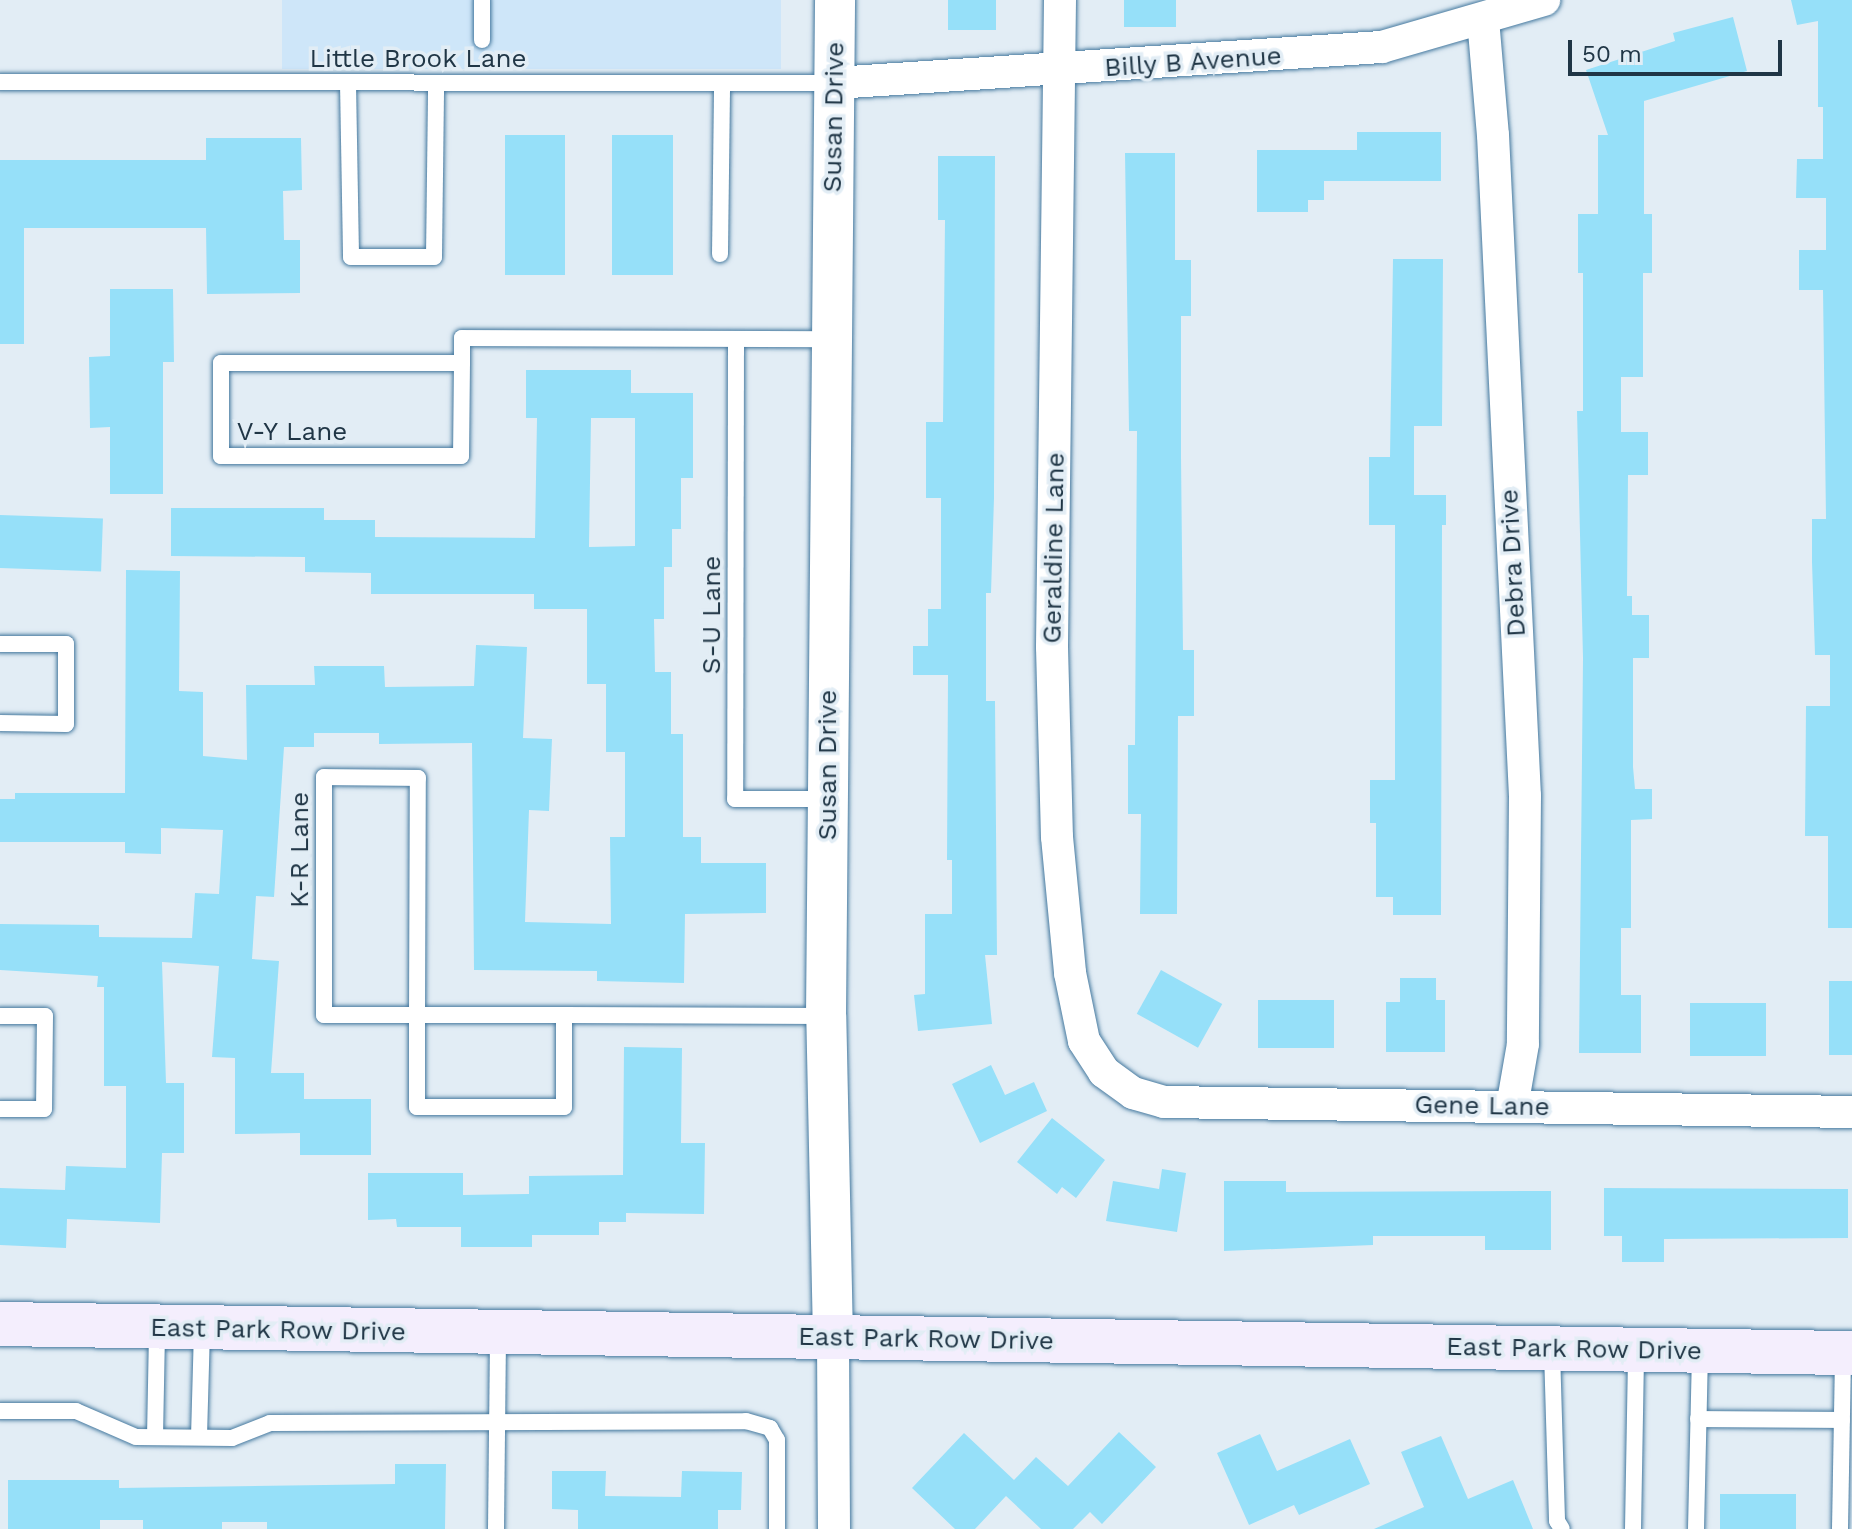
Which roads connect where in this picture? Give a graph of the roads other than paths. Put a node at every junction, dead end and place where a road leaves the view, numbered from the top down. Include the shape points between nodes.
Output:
1 (482, 0) edge
2 (835, 0) edge
3 (1060, 0) edge
4 (1544, 0) edge
5 (1483, 19) junction
6 (482, 40) dead end
7 (1059, 72) junction
8 (0, 82) edge
9 (348, 83) junction
10 (436, 83) junction
11 (722, 83) junction
12 (835, 83) junction
13 (720, 254) dead end
14 (736, 339) junction
15 (829, 339) junction
16 (462, 363) junction
17 (0, 644) edge
18 (0, 723) edge
19 (828, 799) junction
20 (417, 1015) junction
21 (564, 1015) junction
22 (0, 1016) edge
23 (826, 1016) junction
24 (1117, 1081) joint
25 (1512, 1107) junction
26 (0, 1109) edge
27 (1852, 1112) edge
28 (0, 1324) edge
29 (157, 1329) junction
30 (202, 1330) junction
31 (498, 1333) junction
32 (833, 1338) junction
33 (1552, 1349) junction
34 (1636, 1350) junction
35 (1700, 1351) junction
36 (1847, 1353) edge
37 (0, 1411) edge
38 (1698, 1419) junction
39 (497, 1420) junction
40 (1842, 1420) junction
41 (155, 1437) junction
42 (199, 1437) junction
43 (496, 1529) edge
44 (777, 1529) edge
45 (834, 1529) edge
46 (1562, 1529) edge
47 (1633, 1529) edge
48 (1696, 1529) edge
49 (1840, 1529) edge

1 - 6 lane
2 - 12 street, Susan Drive
3 - 7 street, Geraldine Lane
4 - 5 street, Billy B Avenue
5 - 7 street, Billy B Avenue via 1382,47
5 - 25 street, Debra Drive via 1525,796 1523,1044
7 - 12 street, Billy B Avenue
7 - 24 street, Geraldine Lane via 1052,647 1057,837 1070,973 1084,1041
8 - 9 lane, Little Brook Lane
9 - 10 lane, Little Brook Lane
9 - 10 lane via 351,257 434,257
10 - 11 lane, Little Brook Lane
11 - 12 lane, Little Brook Lane
11 - 13 lane
12 - 15 street, Susan Drive
14 - 15 lane
14 - 16 lane via 462,338
14 - 19 lane, S-U Lane via 735,799
15 - 19 street, Susan Drive
16 - 16 lane, V-Y Lane via 461,456 221,456 221,363
17 - 18 lane via 66,644 66,724
19 - 23 street, Susan Drive
20 - 20 lane, K-R Lane via 418,778 324,777 324,1015
20 - 21 lane, K-R Lane
20 - 21 lane via 417,1107 564,1107
21 - 23 lane, K-R Lane
22 - 26 lane via 45,1016 44,1109
23 - 32 street, Susan Drive
24 - 25 street, Gene Lane via 1133,1093 1164,1102
25 - 27 street, Gene Lane
28 - 29 main road, East Park Row Drive
29 - 30 main road, East Park Row Drive
29 - 41 lane
30 - 31 main road, East Park Row Drive
30 - 42 lane
31 - 32 main road, East Park Row Drive
31 - 39 lane
32 - 33 main road, East Park Row Drive
32 - 45 street, Susan Drive
33 - 34 main road, East Park Row Drive
33 - 46 lane via 1557,1521
34 - 35 main road, East Park Row Drive
34 - 47 lane
35 - 36 main road, East Park Row Drive
35 - 38 lane
36 - 40 lane
37 - 41 lane via 76,1411 136,1437
38 - 40 lane
38 - 48 lane
39 - 42 lane via 270,1423 232,1438
39 - 43 lane
39 - 44 lane via 746,1421 770,1428 777,1440
40 - 49 lane
41 - 42 lane

